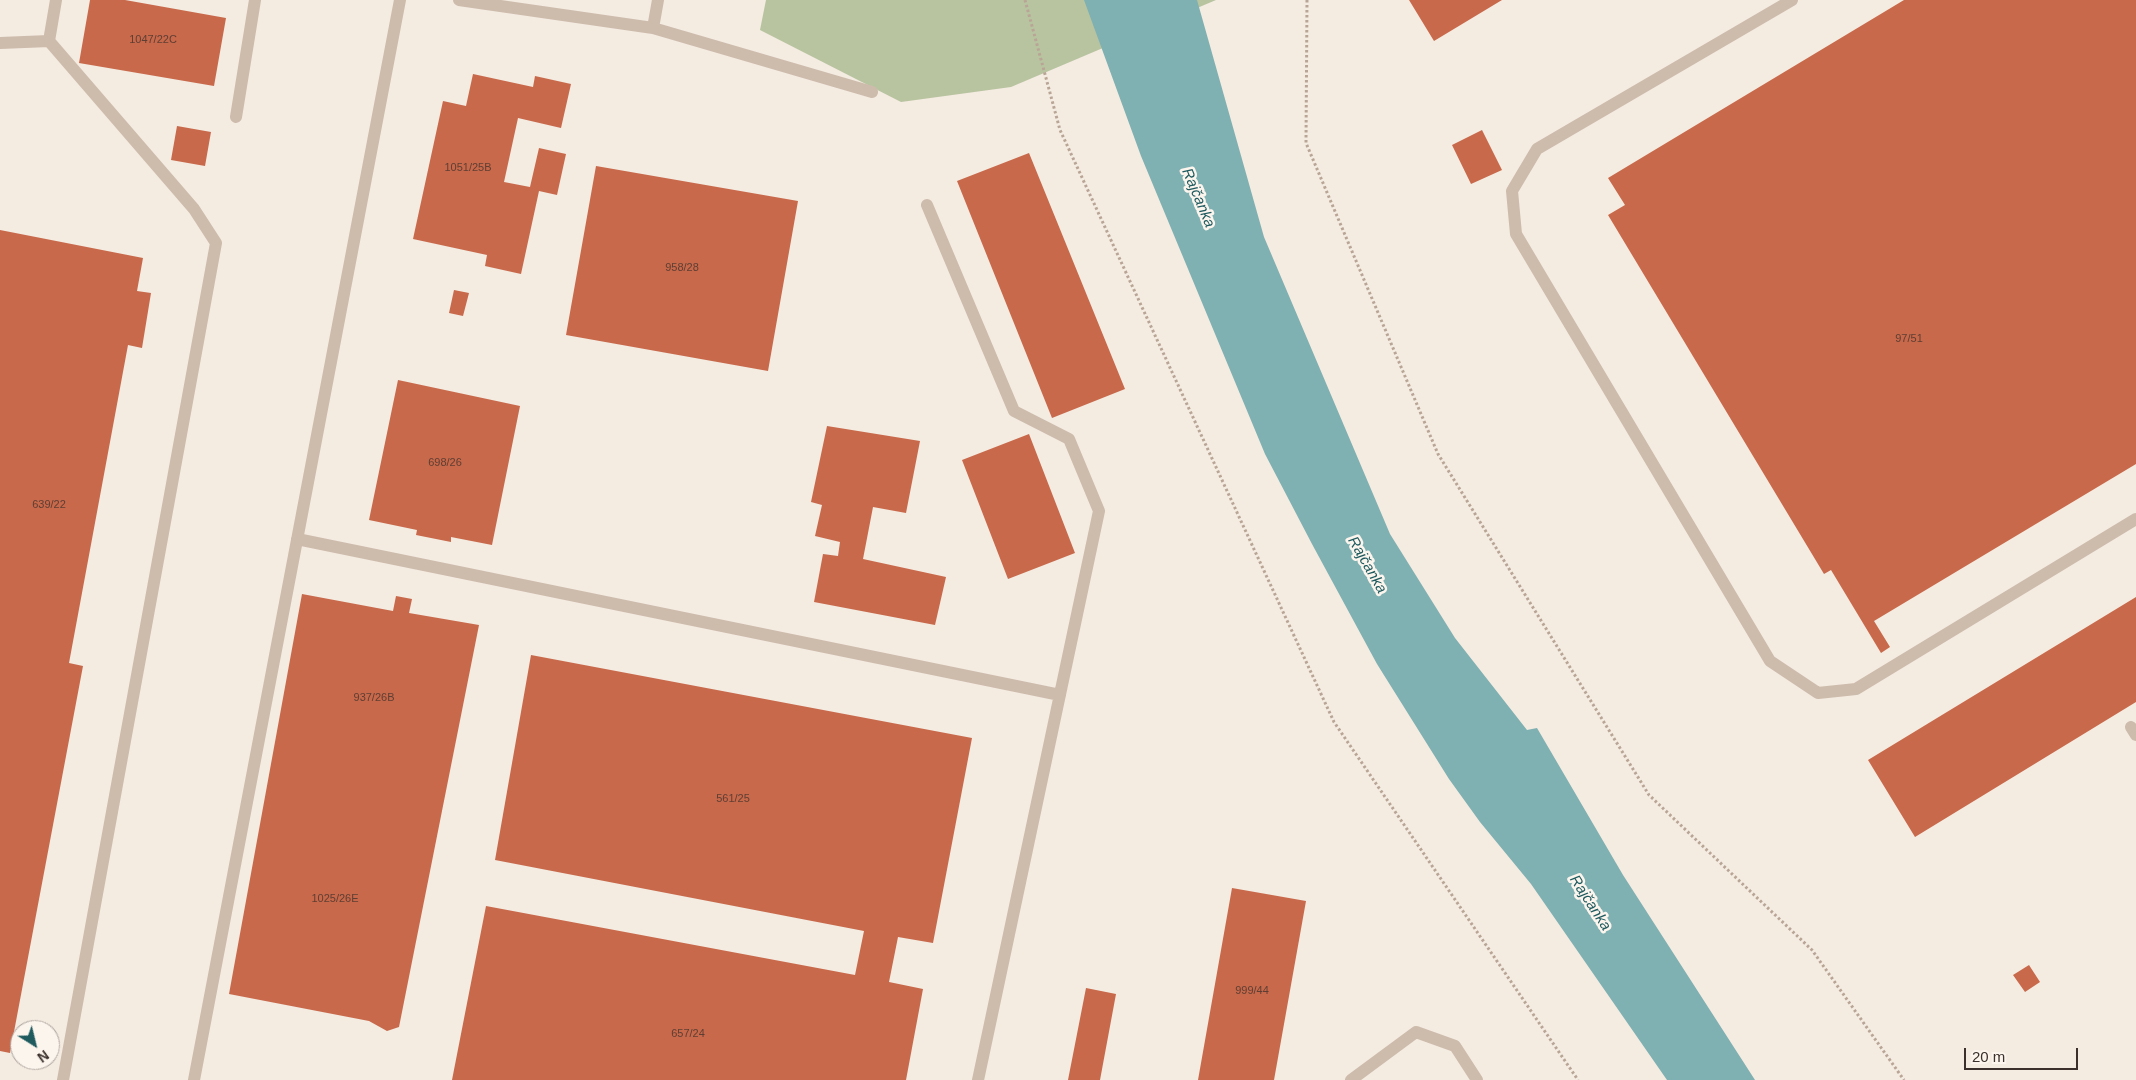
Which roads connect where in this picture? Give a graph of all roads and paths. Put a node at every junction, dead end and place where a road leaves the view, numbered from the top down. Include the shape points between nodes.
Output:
1 (56, 0) edge
2 (255, 0) edge
3 (400, 0) edge
4 (459, 0) edge
5 (658, 0) edge
6 (1025, 0) edge
7 (1307, 0) edge
8 (1792, 0) edge
9 (480, 1) edge
10 (653, 28) junction
11 (49, 41) junction
12 (0, 43) edge
13 (872, 92) dead end
14 (236, 117) dead end
15 (927, 205) dead end
16 (2136, 519) edge
17 (297, 539) junction
18 (1060, 695) junction
19 (63, 1080) edge
20 (194, 1080) edge
21 (978, 1080) edge
22 (1351, 1080) edge
23 (1477, 1080) edge
24 (1578, 1080) edge
25 (1904, 1080) edge

1 - 11 lane
2 - 14 lane
3 - 17 lane
4 - 9 lane
5 - 10 lane
6 - 24 path via 1060,130 1334,722
7 - 25 path via 1306,143 1438,454 1649,795 1812,950
8 - 16 lane via 1537,149 1512,191 1516,234 1770,661 1818,692 1856,689
9 - 10 lane
10 - 13 lane
11 - 12 lane
11 - 19 lane via 194,210 216,243
15 - 18 lane via 1014,411 1069,438 1099,511
17 - 18 lane
17 - 20 lane
18 - 21 lane
22 - 23 lane via 1416,1032 1455,1046

